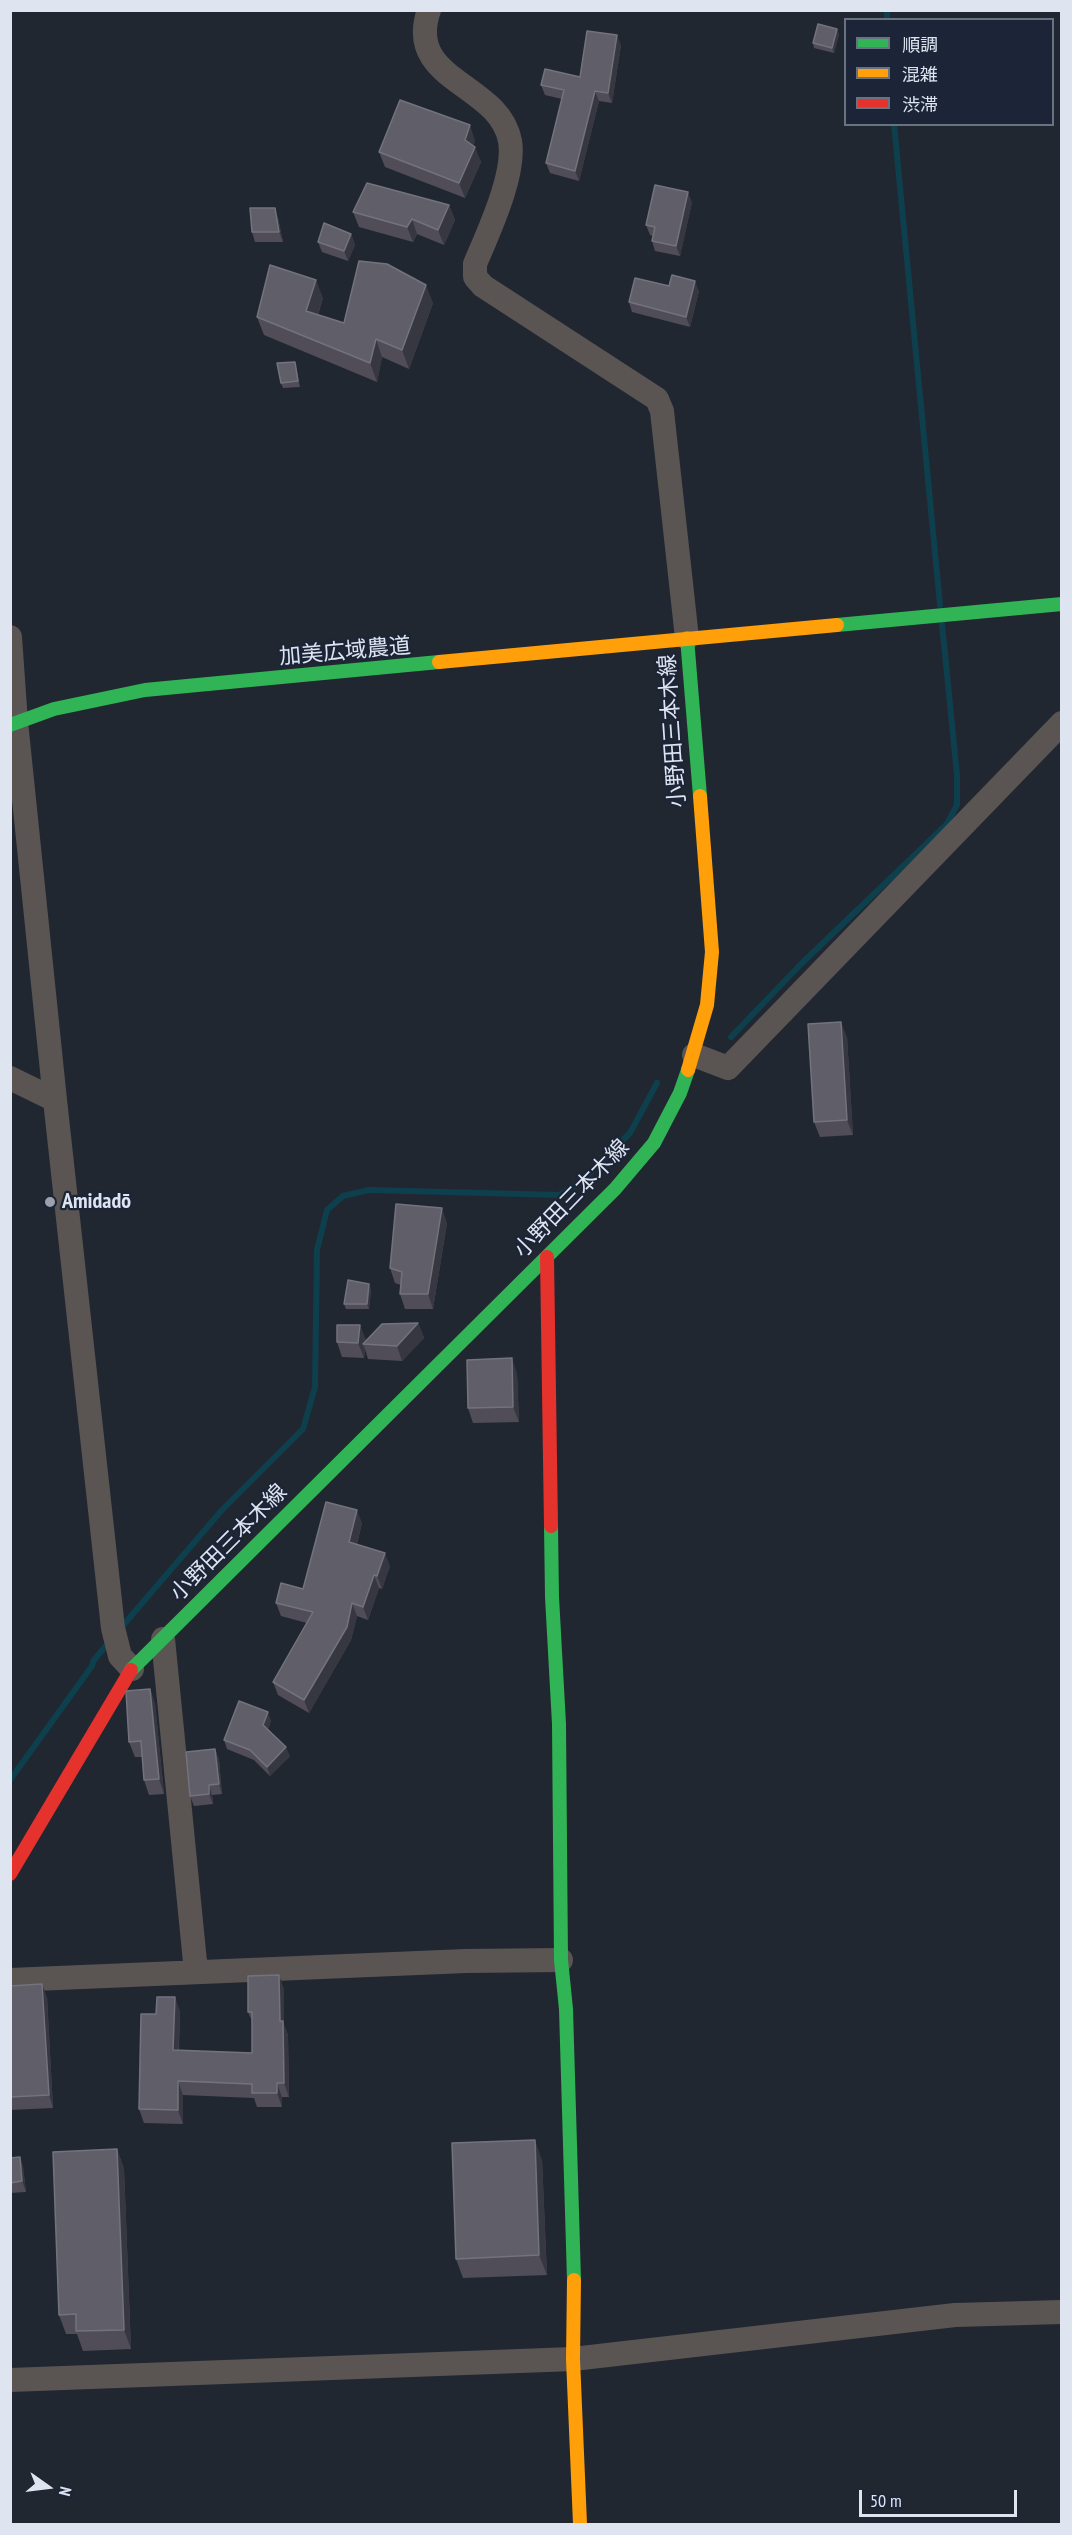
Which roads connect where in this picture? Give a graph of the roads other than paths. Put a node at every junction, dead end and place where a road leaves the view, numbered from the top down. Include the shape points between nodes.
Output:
1 (429, 10) edge
2 (1062, 604) edge
3 (10, 637) edge
4 (687, 638) junction
5 (13, 723) edge
6 (1062, 723) edge
7 (694, 1055) junction
8 (10, 1078) edge
9 (55, 1100) junction
10 (547, 1257) junction
11 (163, 1639) junction
12 (132, 1669) junction
13 (10, 1874) edge
14 (561, 1960) junction
15 (196, 1972) junction
16 (10, 1980) edge
17 (1062, 2312) edge
18 (573, 2359) junction
19 (10, 2380) edge
20 (580, 2524) edge

1 - 4 street via 424,46 441,68 501,118 511,142 508,176 476,264 475,277 483,286 657,399 662,411
2 - 4 street, 小野田三本木線
3 - 5 street
4 - 5 street, 加美広域農道 via 145,690 54,709
4 - 7 street, 小野田三本木線 via 712,952 706,1005
5 - 9 street
6 - 7 street via 728,1068
7 - 10 street, 小野田三本木線 via 680,1094 654,1143 615,1189
8 - 9 street
9 - 12 street via 114,1628 120,1656
10 - 11 street, 小野田三本木線
10 - 14 street
11 - 12 street, 小野田三本木線
11 - 15 street
12 - 13 street, 小野田三本木線
14 - 15 street
14 - 18 street via 575,2301
15 - 16 street
17 - 18 street via 955,2315
18 - 19 street
18 - 20 street

